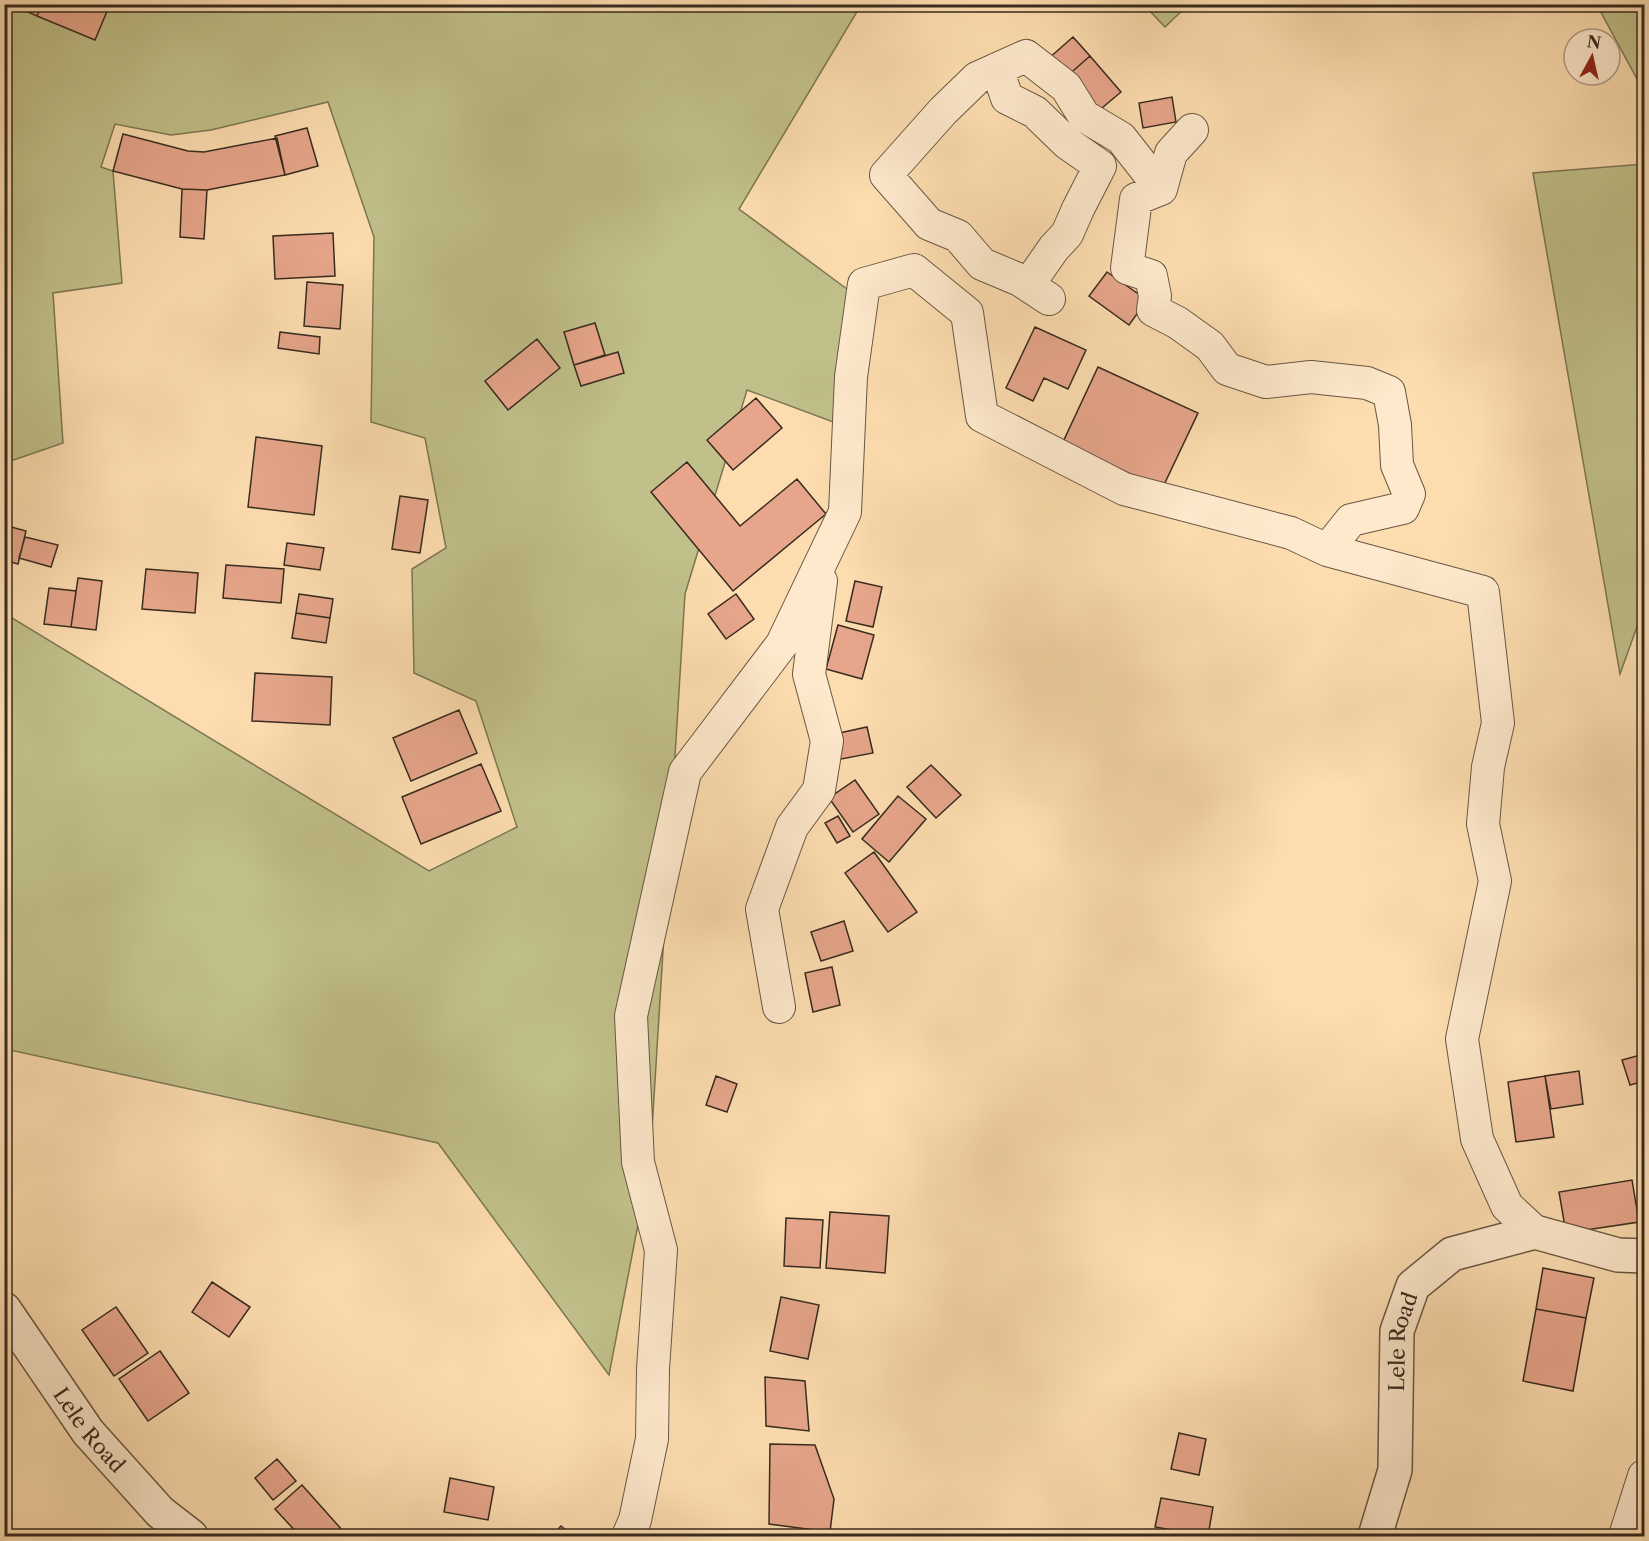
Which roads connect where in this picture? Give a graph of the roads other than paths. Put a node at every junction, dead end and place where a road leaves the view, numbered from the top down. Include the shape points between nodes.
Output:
1 (997, 69) junction
2 (1192, 130) dead end
3 (1161, 189) junction
4 (1327, 550) junction
5 (825, 553) junction
6 (779, 1007) dead end
7 (1535, 1232) junction
8 (1644, 1256) edge
9 (4, 1309) edge
10 (1644, 1476) edge
11 (191, 1536) edge
12 (628, 1536) edge
13 (1375, 1536) edge
14 (1625, 1536) edge

1 - 1 street via 977,78 886,175 929,224 958,236 982,264 1039,292 1054,248 1067,234 1101,166 1067,143 1035,112 1007,98
1 - 3 street via 1026,56 1066,87 1084,116 1121,138
2 - 3 street via 1171,153
3 - 4 street via 1136,199 1127,268 1151,276 1153,310 1210,346 1227,369 1266,382 1311,377 1367,383 1389,392 1397,465 1409,494 1403,508 1351,520
4 - 5 street via 1292,533 1124,489 982,416 967,313 914,270 864,284 851,377 845,512
4 - 7 street via 1482,592 1498,723 1488,767 1483,824 1496,881 1462,1038 1477,1139 1507,1206
5 - 6 street via 809,674 827,741 819,790 792,827 762,909
5 - 12 street via 782,644 685,772 631,1016 638,1162 661,1250 652,1439
7 - 8 street via 1618,1255
7 - 13 street, Lele Road via 1452,1254 1413,1286 1396,1331 1395,1470
9 - 11 street, Lele Road via 88,1432 160,1512
10 - 14 street

